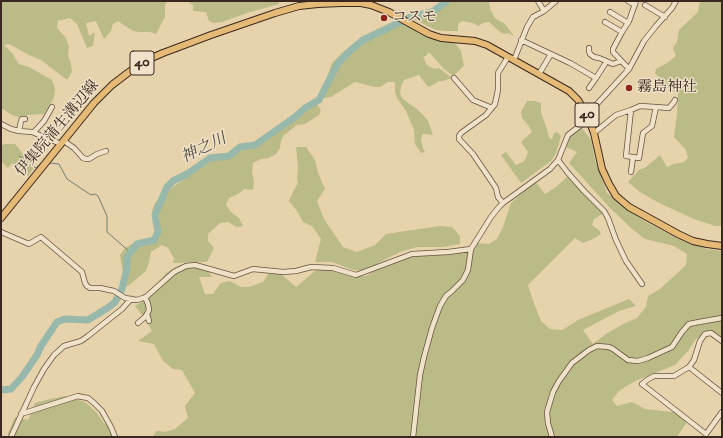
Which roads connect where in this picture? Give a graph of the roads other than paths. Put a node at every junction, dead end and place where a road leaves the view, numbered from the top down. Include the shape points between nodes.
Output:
1 (538, 1) edge
2 (556, 1) edge
3 (628, 1) edge
4 (676, 1) edge
5 (372, 3) edge
6 (636, 3) edge
7 (645, 4) dead end
8 (544, 11) junction
9 (610, 12) dead end
10 (664, 17) junction
11 (605, 22) dead end
12 (628, 23) junction
13 (622, 32) junction
14 (521, 40) junction
15 (590, 48) dead end
16 (551, 54) junction
17 (508, 57) junction
18 (514, 60) junction
19 (621, 61) junction
20 (606, 64) dead end
21 (629, 69) junction
22 (539, 74) junction
23 (454, 78) dead end
24 (596, 78) junction
25 (589, 88) dead end
26 (675, 100) dead end
27 (52, 107) dead end
28 (656, 107) junction
29 (492, 108) junction
30 (631, 110) junction
31 (588, 117) junction
32 (25, 119) dead end
33 (1, 124) edge
34 (19, 131) junction
35 (34, 132) junction
36 (594, 133) junction
37 (63, 142) junction
38 (106, 151) dead end
39 (633, 157) junction
40 (558, 160) junction
41 (631, 172) dead end
42 (503, 203) junction
43 (1, 218) edge
44 (1, 232) edge
45 (722, 246) edge
46 (471, 249) junction
47 (642, 284) dead end
48 (145, 297) junction
49 (131, 299) junction
50 (147, 314) junction
51 (722, 318) edge
52 (149, 321) dead end
53 (138, 323) dead end
54 (722, 342) edge
55 (689, 367) junction
56 (722, 393) edge
57 (722, 412) edge
58 (21, 414) junction
59 (11, 437) edge
60 (115, 437) edge
61 (413, 437) edge
62 (552, 437) edge

1 - 8 street
2 - 8 street
3 - 6 street
4 - 10 street
5 - 17 main road, 伊集院蒲生溝辺線 / 40 via 429,34 487,44
5 - 37 main road, 伊集院蒲生溝辺線 / 40 via 299,6 153,57 112,85
6 - 12 street
7 - 10 street
8 - 14 street via 533,17
9 - 12 street
10 - 21 street via 644,41
11 - 13 street
12 - 13 street
13 - 19 street via 613,49
14 - 16 street
14 - 18 street
15 - 19 street via 590,54 594,57 613,64
16 - 22 street
16 - 24 street
17 - 18 main road, 伊集院蒲生溝辺線 / 40
17 - 29 street via 498,73 498,90
18 - 22 main road, 伊集院蒲生溝辺線 / 40
19 - 21 street
20 - 24 street
21 - 31 street
22 - 31 main road, 伊集院蒲生溝辺線 / 40 via 569,91
23 - 29 street via 473,100
24 - 25 street
26 - 28 street via 670,108
27 - 35 street
28 - 30 street via 640,106
28 - 39 street via 652,126 642,133 639,158
29 - 42 street via 459,136 496,188
30 - 36 street via 616,115
30 - 39 street via 626,156
31 - 36 main road, 伊集院蒲生溝辺線 / 40
31 - 40 street via 568,135
32 - 34 street via 21,121
33 - 34 street
34 - 35 street
35 - 37 street
36 - 45 main road, 伊集院蒲生溝辺線 / 40 via 602,169 616,196 678,234 693,241
37 - 38 street via 86,159
37 - 43 main road, 伊集院蒲生溝辺線 / 40
39 - 41 street
40 - 42 street via 550,169
40 - 47 street via 604,211 626,261
42 - 46 street
44 - 49 street via 29,244 41,237 82,272 87,286 114,291
46 - 48 street via 412,254 356,274 311,266 283,272 253,269 234,276 195,265 186,266 174,272
46 - 61 street via 468,270 446,296 432,328 420,375
48 - 49 street
48 - 50 street via 149,310
49 - 58 street via 81,341 59,350 44,369
50 - 52 street
50 - 53 street
51 - 62 street via 690,324 672,347 638,361 628,360 609,347 597,346 589,350 572,364 553,392 547,412
54 - 55 street via 711,333 705,334
55 - 56 street
55 - 57 street via 674,376 654,376 642,384 706,434
58 - 59 street
58 - 60 street via 78,396 88,398 102,411

